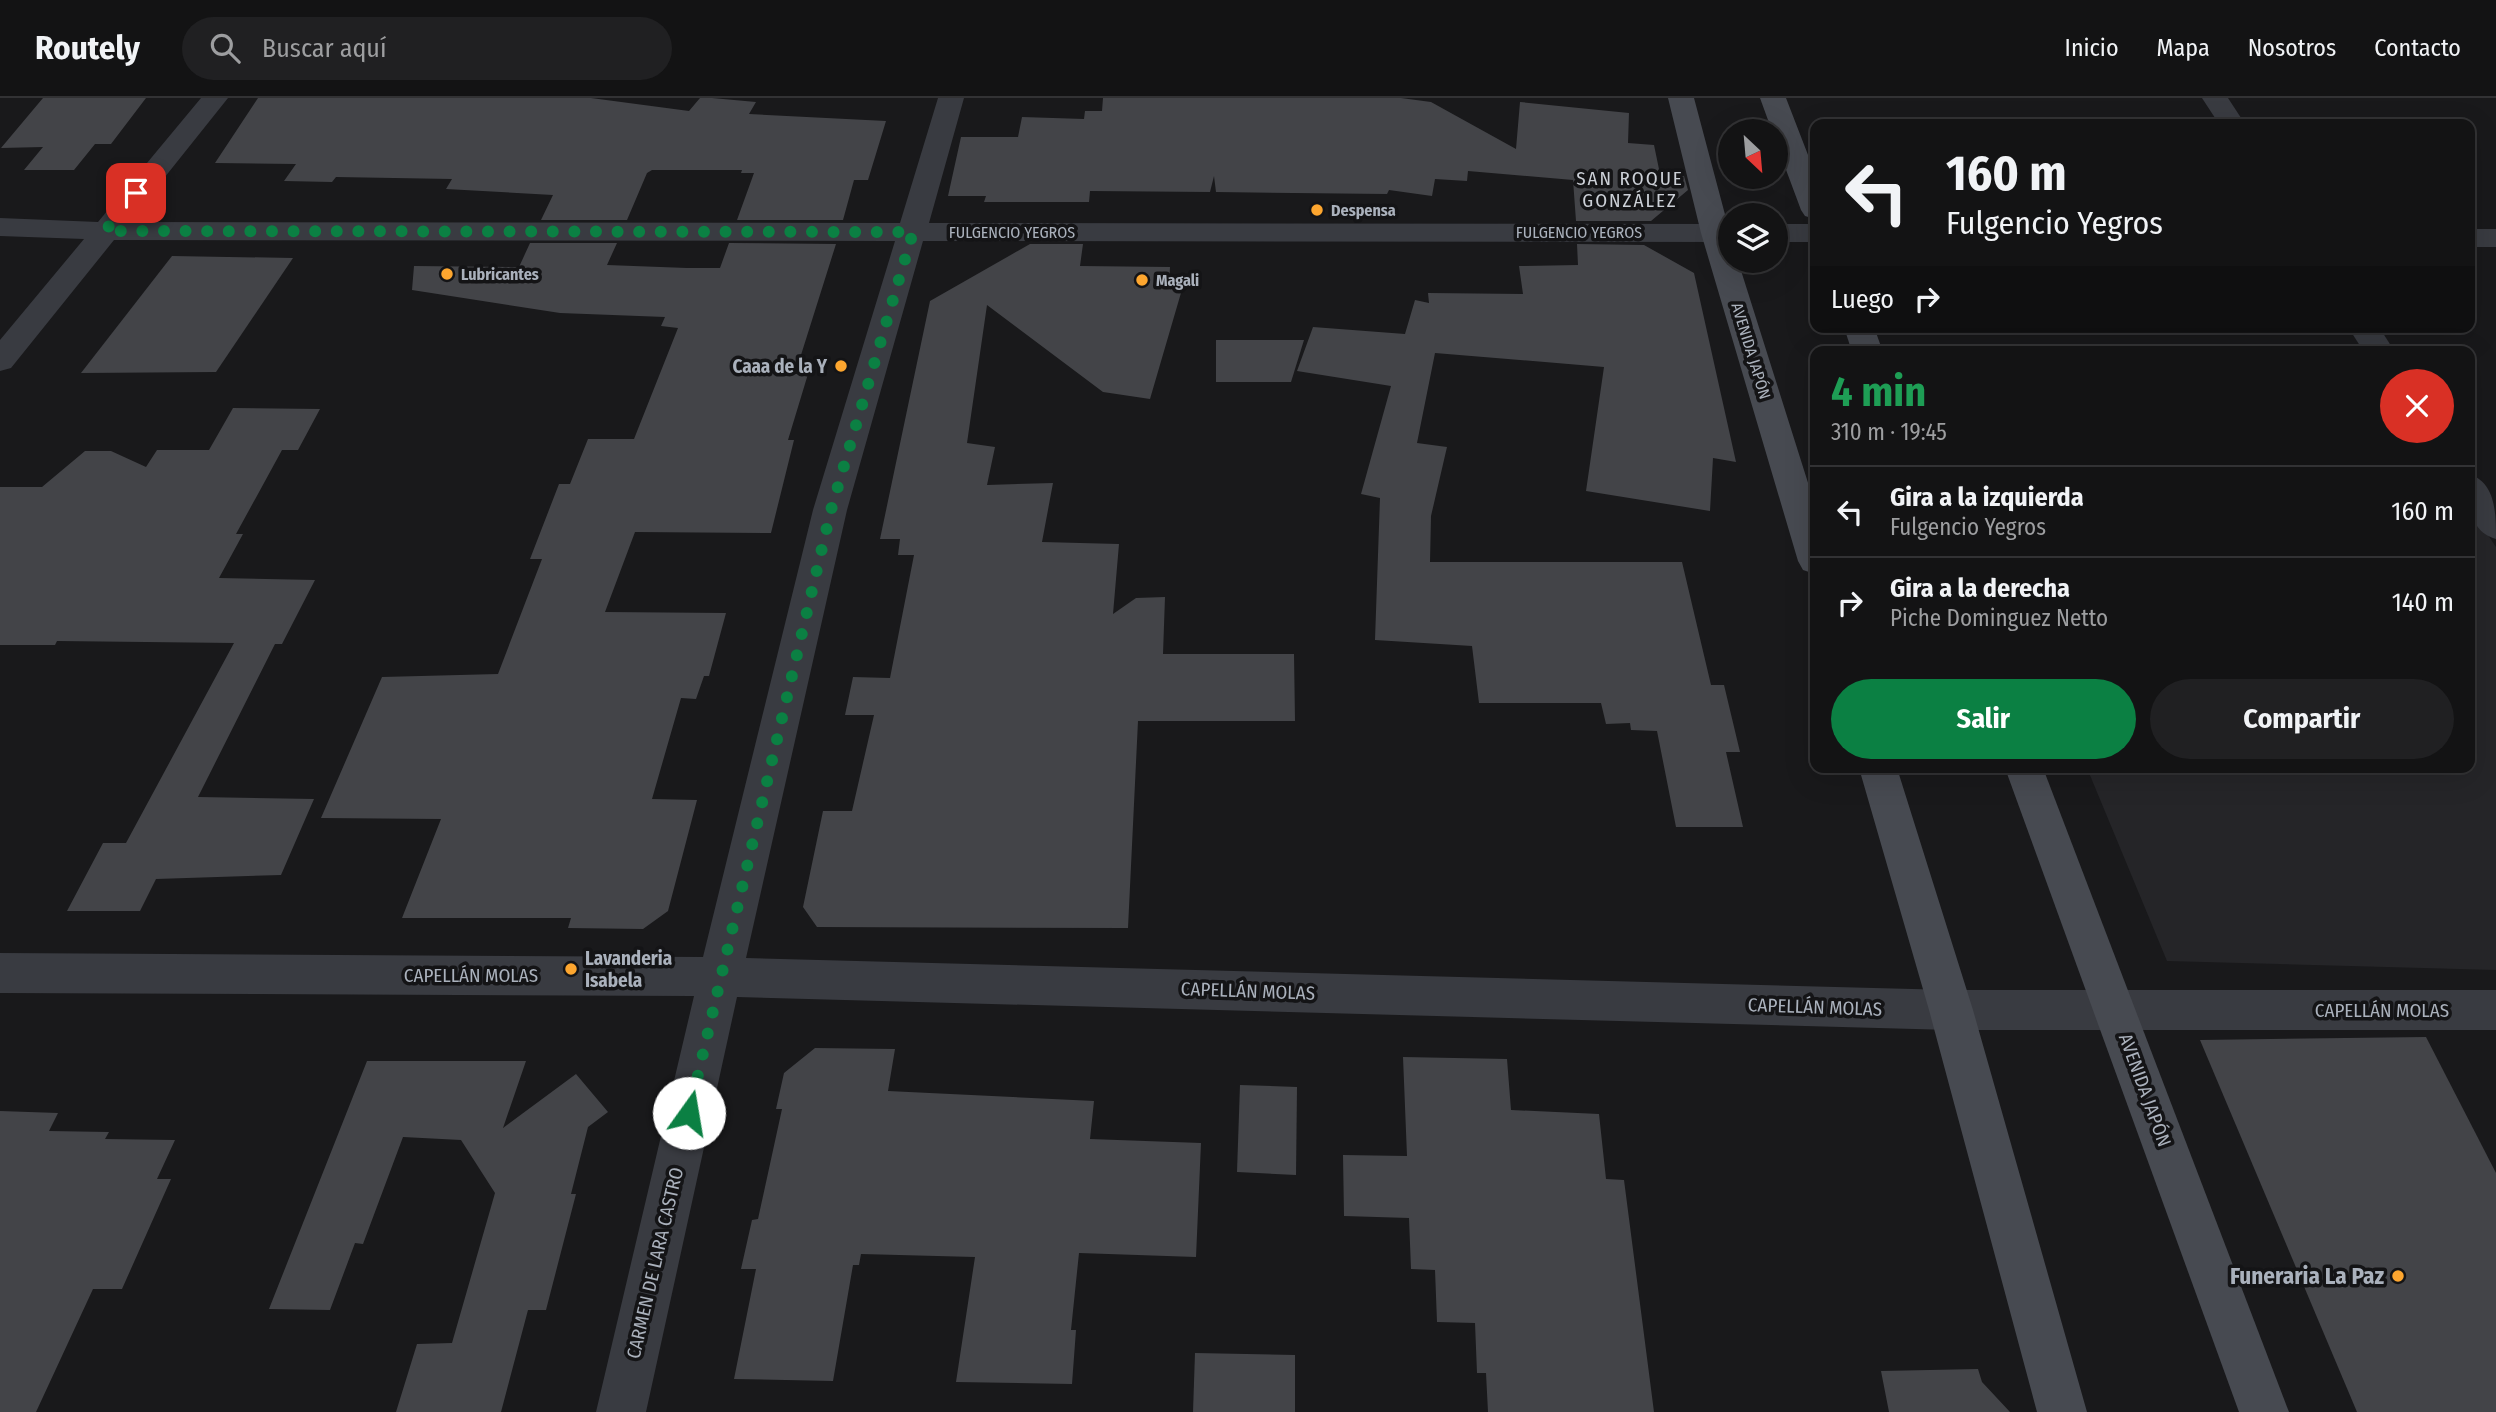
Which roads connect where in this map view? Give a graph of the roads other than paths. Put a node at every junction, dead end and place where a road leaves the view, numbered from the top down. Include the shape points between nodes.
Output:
1 (215, 98) edge
2 (951, 98) edge
3 (1681, 98) edge
4 (1773, 98) edge
5 (2216, 98) edge
6 (2229, 119) edge
7 (1810, 197) edge
8 (1718, 217) edge
9 (0, 227) edge
10 (105, 231) junction
11 (913, 232) junction
12 (1718, 233) edge
13 (1788, 233) edge
14 (1810, 233) edge
15 (2475, 238) edge
16 (2496, 238) edge
17 (1734, 273) edge
18 (0, 360) edge
19 (2475, 495) edge
20 (2496, 526) edge
21 (1810, 543) edge
22 (1880, 773) edge
23 (2026, 773) edge
24 (0, 973) edge
25 (720, 977) junction
26 (1951, 1010) junction
27 (2496, 1010) edge
28 (2116, 1012) junction
29 (621, 1412) edge
30 (2062, 1412) edge
31 (2264, 1412) edge

1 - 10 street
2 - 11 street, CARMEN DE LARA CASTRO
3 - 8 main road, AVENIDA JAPÓN
4 - 7 main road
5 - 6 street
9 - 10 street, FULGENCIO YEGROS
10 - 11 street, FULGENCIO YEGROS
10 - 18 street
11 - 12 street, FULGENCIO YEGROS
11 - 25 street, CARMEN DE LARA CASTRO via 831,510
13 - 14 street
15 - 16 street
17 - 21 main road, AVENIDA JAPÓN
19 - 20 street
22 - 26 main road
23 - 28 main road, AVENIDA JAPÓN
24 - 25 street, CAPELLÁN MOLAS
25 - 26 street, CAPELLÁN MOLAS
25 - 29 street, CARMEN DE LARA CASTRO
26 - 28 street, CAPELLÁN MOLAS
26 - 30 main road
27 - 28 street, CAPELLÁN MOLAS
28 - 31 main road, AVENIDA JAPÓN

